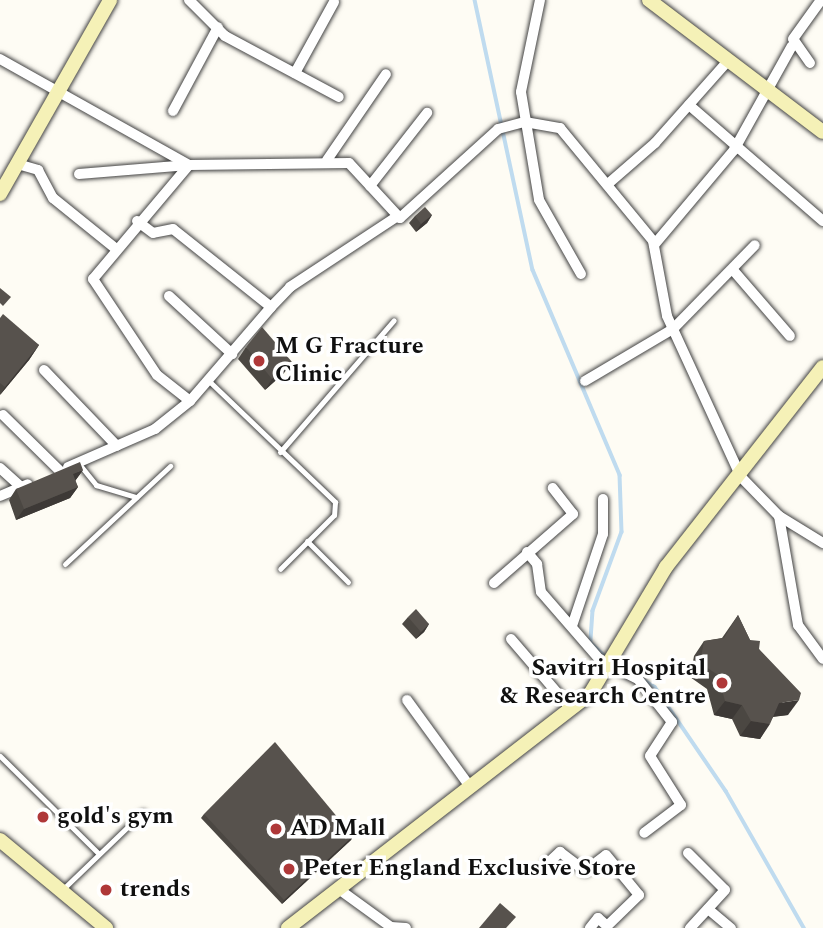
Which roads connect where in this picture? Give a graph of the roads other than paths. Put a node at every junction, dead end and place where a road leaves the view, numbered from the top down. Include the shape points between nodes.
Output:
1 (110, 0) edge
2 (540, 0) edge
3 (821, 0) edge
4 (195, 1) edge
5 (334, 2) dead end
6 (656, 2) edge
7 (218, 27) junction
8 (792, 46) junction
9 (0, 59) edge
10 (726, 63) junction
11 (810, 63) dead end
12 (295, 74) junction
13 (386, 74) dead end
14 (63, 91) junction
15 (769, 94) junction
16 (340, 97) dead end
17 (689, 105) junction
18 (173, 110) dead end
19 (427, 113) dead end
20 (525, 122) junction
21 (823, 132) edge
22 (734, 150) junction
23 (327, 160) junction
24 (21, 164) junction
25 (189, 165) junction
26 (79, 174) dead end
27 (609, 183) junction
28 (370, 186) junction
29 (0, 194) edge
30 (396, 217) junction
31 (137, 221) junction
32 (823, 221) edge
33 (654, 245) junction
34 (755, 245) dead end
35 (115, 248) junction
36 (733, 270) junction
37 (581, 274) dead end
38 (169, 296) dead end
39 (271, 307) junction
40 (394, 320) dead end
41 (673, 329) junction
42 (790, 336) dead end
43 (232, 354) junction
44 (823, 367) edge
45 (44, 370) dead end
46 (209, 381) junction
47 (585, 381) dead end
48 (190, 401) junction
49 (3, 415) dead end
50 (117, 446) junction
51 (280, 452) junction
52 (78, 463) junction
53 (170, 466) dead end
54 (0, 468) edge
55 (60, 471) junction
56 (741, 477) junction
57 (22, 487) junction
58 (553, 488) dead end
59 (0, 496) edge
60 (136, 497) junction
61 (603, 499) dead end
62 (779, 516) junction
63 (307, 541) junction
64 (823, 543) edge
65 (527, 552) junction
66 (65, 564) dead end
67 (280, 569) dead end
68 (348, 582) dead end
69 (495, 583) dead end
70 (572, 625) junction
71 (511, 639) dead end
72 (823, 659) edge
73 (608, 666) junction
74 (407, 700) dead end
75 (572, 709) junction
76 (0, 756) edge
77 (468, 784) junction
78 (143, 811) dead end
79 (643, 833) dead end
80 (0, 840) edge
81 (688, 853) dead end
82 (99, 854) junction
83 (547, 864) dead end
84 (340, 890) junction
85 (61, 891) junction
86 (708, 909) junction
87 (617, 924) edge
88 (106, 928) edge
89 (288, 928) edge
90 (406, 928) edge
91 (590, 928) edge
92 (690, 928) edge
93 (731, 928) edge

1 - 14 main road
2 - 20 street via 520,75
3 - 8 street
4 - 7 street
5 - 12 street
6 - 10 main road
7 - 12 street
7 - 18 street
8 - 11 street
8 - 15 street
9 - 14 street
10 - 15 main road
10 - 17 street
12 - 16 street
13 - 23 street
14 - 24 main road
14 - 25 street
15 - 21 main road
15 - 22 street
17 - 22 street
17 - 27 street
19 - 28 street
20 - 27 street via 566,132
20 - 30 street via 502,128 468,150 408,214
20 - 37 street via 546,222
22 - 32 street
22 - 33 street
23 - 25 street
23 - 28 street via 349,163
24 - 29 main road
24 - 35 street via 38,170 53,198
25 - 26 street
25 - 31 street
27 - 33 street
28 - 30 street
30 - 39 street via 290,287
31 - 35 street
31 - 39 street via 153,233 173,229
33 - 41 street
34 - 36 street
35 - 48 street via 94,274 94,284 157,375
36 - 41 street
36 - 42 street
38 - 43 street
39 - 43 street
40 - 51 lane
41 - 47 street
41 - 56 street
43 - 46 street
44 - 56 main road
45 - 50 street
46 - 48 street
46 - 51 lane
48 - 50 street via 155,429
49 - 55 street
50 - 52 street
51 - 63 lane via 336,506
52 - 55 street
52 - 60 lane via 96,485
53 - 60 lane
54 - 57 street
55 - 57 street
56 - 62 street
56 - 73 main road via 650,589
57 - 59 street
58 - 65 street via 573,514
60 - 66 lane
61 - 70 street via 603,534
62 - 64 street
62 - 72 street via 798,625
63 - 67 lane
63 - 68 lane
65 - 69 street
65 - 70 street via 537,564 541,592
70 - 73 street
71 - 75 street
73 - 75 main road
73 - 79 street via 638,679 672,722 650,756 681,805
74 - 77 street
75 - 77 main road
76 - 82 lane
77 - 84 main road
78 - 82 lane
80 - 85 main road
81 - 86 street via 724,887
82 - 85 lane
83 - 87 street via 560,852 585,872 606,855 639,895
84 - 89 main road
84 - 90 street via 391,926
85 - 88 main road
86 - 92 street
86 - 93 street
87 - 91 street via 607,926 598,918

